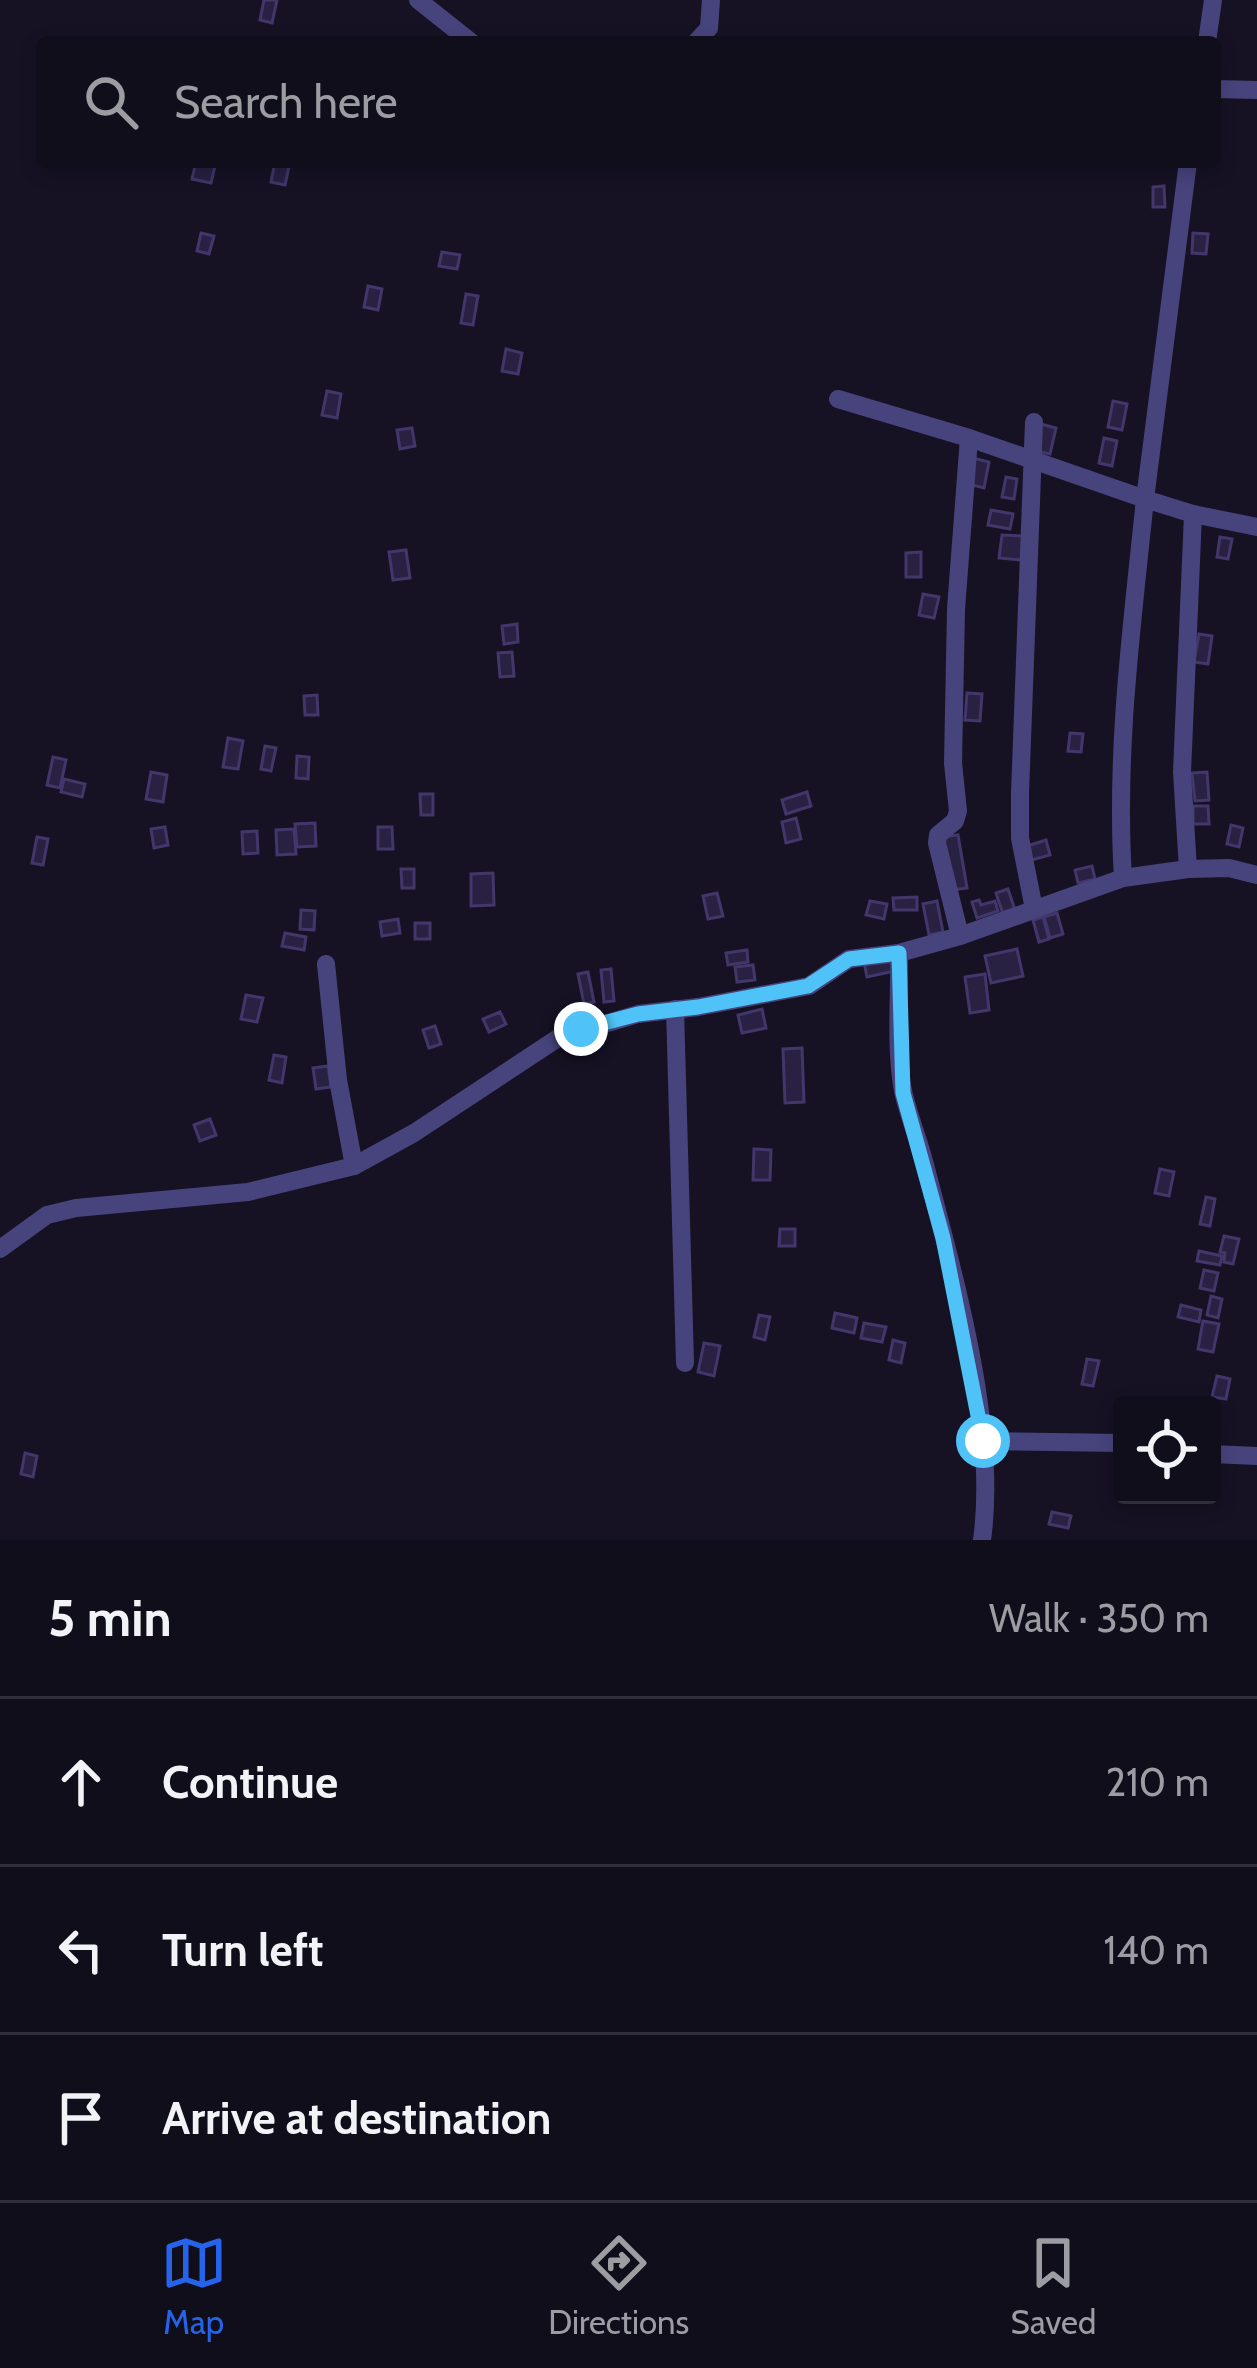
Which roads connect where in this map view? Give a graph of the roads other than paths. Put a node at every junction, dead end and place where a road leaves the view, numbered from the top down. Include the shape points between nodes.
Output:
1 (418, 0) edge
2 (711, 0) edge
3 (1213, 0) edge
4 (463, 36) edge
5 (701, 36) edge
6 (1208, 36) edge
7 (1221, 89) edge
8 (1257, 90) edge
9 (1187, 168) edge
10 (838, 399) dead end
11 (1034, 422) dead end
12 (969, 438) junction
13 (1033, 462) junction
14 (1145, 499) junction
15 (1193, 514) junction
16 (1257, 526) edge
17 (1188, 869) junction
18 (1257, 875) edge
19 (1123, 878) junction
20 (1034, 909) junction
21 (960, 936) junction
22 (899, 953) junction
23 (326, 964) dead end
24 (675, 1009) junction
25 (354, 1166) junction
26 (0, 1249) edge
27 (685, 1363) dead end
28 (983, 1441) junction
29 (1113, 1443) edge
30 (1221, 1454) edge
31 (1257, 1456) edge
32 (982, 1540) edge

1 - 4 street
2 - 5 street
3 - 6 street
7 - 8 street
9 - 14 street
10 - 12 street
11 - 13 street
12 - 13 street
12 - 21 street via 956,609 958,812 937,843
13 - 14 street
13 - 20 street via 1020,815
14 - 15 street
14 - 19 street via 1122,717
15 - 16 street
15 - 17 street via 1182,772
17 - 18 street
17 - 19 street
19 - 20 street
20 - 21 street
21 - 22 street
22 - 24 street via 849,959 808,986
22 - 28 street via 903,1093 943,1238
23 - 25 street
24 - 25 street via 557,1038
24 - 27 street
25 - 26 street via 216,1197 76,1208 47,1215
28 - 29 street
28 - 32 street
30 - 31 street

